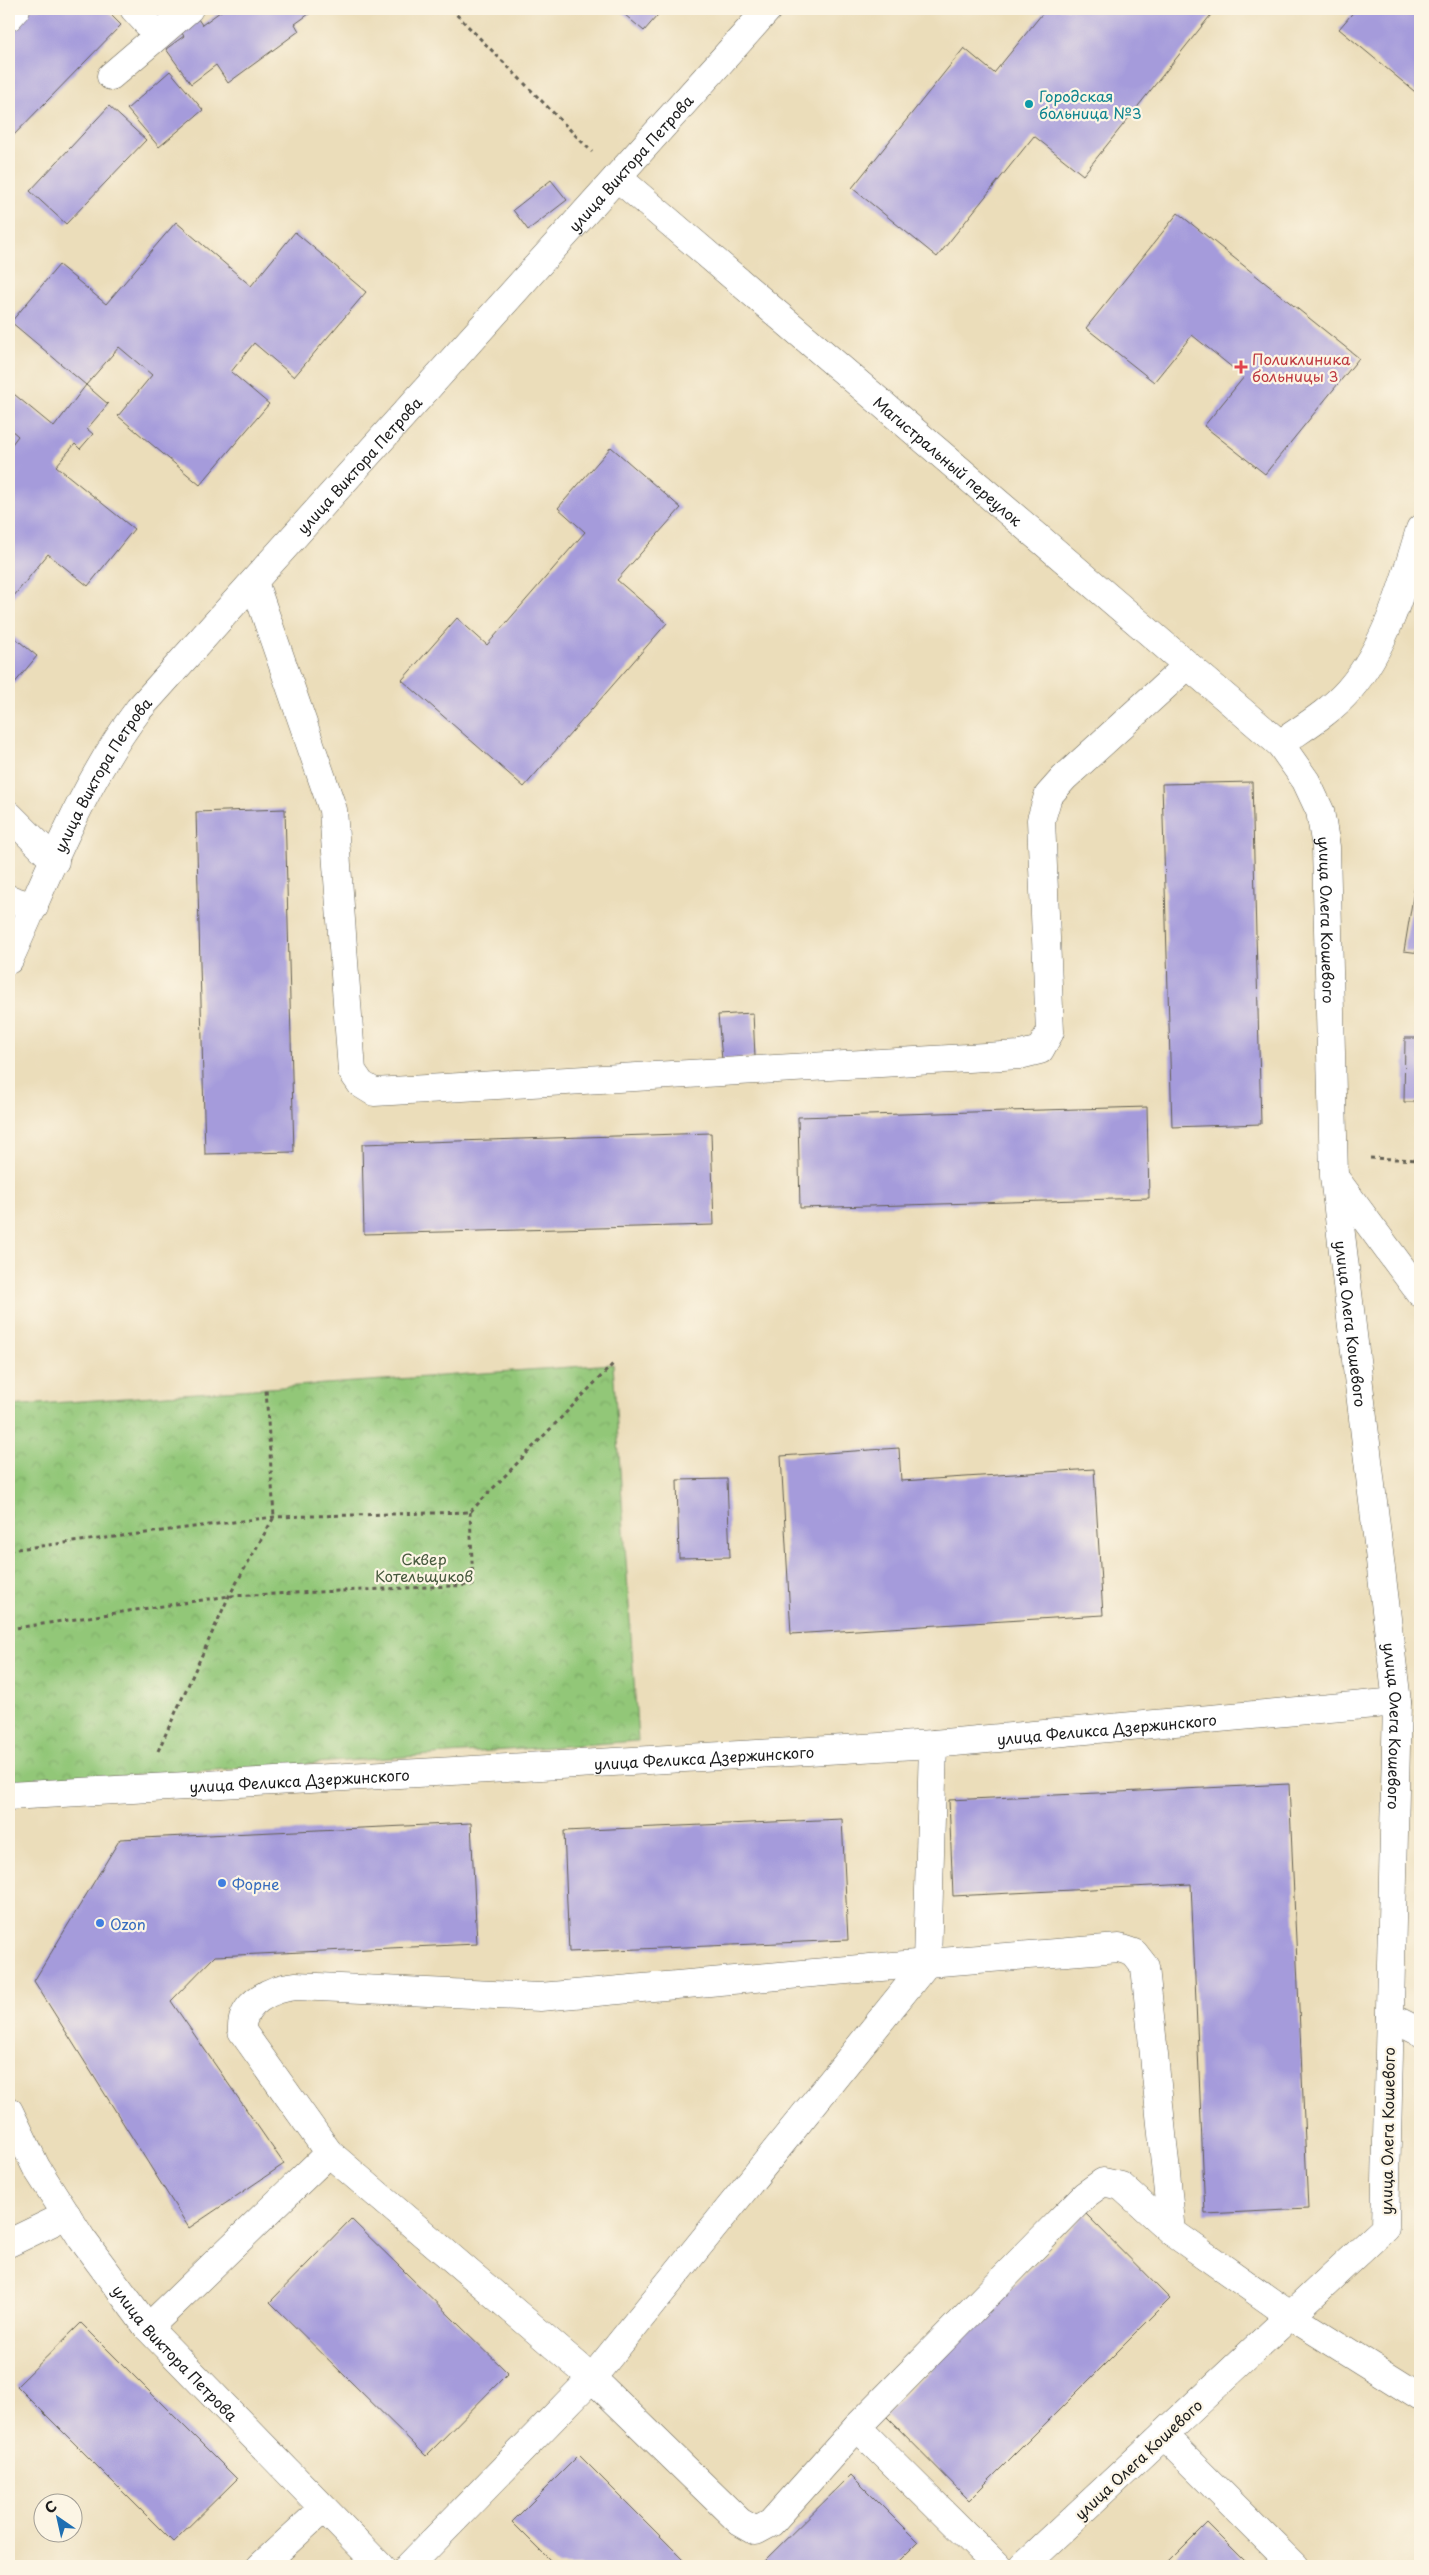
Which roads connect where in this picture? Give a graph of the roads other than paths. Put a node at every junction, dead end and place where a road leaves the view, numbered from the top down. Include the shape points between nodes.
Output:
1 (16, 9) edge
2 (134, 9) edge
3 (189, 9) edge
4 (768, 9) edge
5 (9, 17) edge
6 (158, 35) junction
7 (111, 76) dead end
8 (617, 178) junction
9 (1420, 529) edge
10 (254, 582) junction
11 (1187, 666) junction
12 (1280, 744) junction
13 (9, 815) edge
14 (55, 860) junction
15 (21, 903) edge
16 (9, 960) edge
17 (1334, 1167) junction
18 (1420, 1293) edge
19 (1397, 1702) junction
20 (933, 1744) junction
21 (9, 1796) edge
22 (927, 1963) junction
23 (1390, 2017) junction
24 (1420, 2032) edge
25 (9, 2111) edge
26 (329, 2153) junction
27 (67, 2215) junction
28 (1172, 2232) junction
29 (9, 2243) edge
30 (1291, 2316) junction
31 (148, 2328) junction
32 (592, 2378) junction
33 (1420, 2397) edge
34 (858, 2427) junction
35 (1163, 2435) junction
36 (323, 2509) junction
37 (261, 2566) edge
38 (380, 2566) edge
39 (409, 2566) edge
40 (997, 2566) edge
41 (1023, 2566) edge
42 (1294, 2566) edge

1 - 5 street
2 - 6 street
3 - 6 street
4 - 8 street, улица Виктора Петрова
6 - 7 street
8 - 10 street, улица Виктора Петрова
8 - 11 street, Магистральный переулок
9 - 12 street via 1408,572 1380,643 1350,689 1329,709
10 - 11 street via 333,810 352,1071 360,1084 374,1092 1010,1056 1040,1050 1050,1032 1041,820 1048,796
10 - 14 street, улица Виктора Петрова via 139,709 117,738 96,773
11 - 12 street, Магистральный переулок
12 - 17 street, улица Олега Кошевого via 1306,782 1320,811 1326,846
13 - 14 street
14 - 15 street, улица Виктора Петрова
15 - 16 street, улица Виктора Петрова
17 - 18 street
17 - 19 street, улица Олега Кошевого
19 - 20 street, улица Феликса Дзержинского
19 - 23 street, улица Олега Кошевого
20 - 21 street, улица Феликса Дзержинского
20 - 22 street
22 - 26 street via 540,1996 284,1987 248,2007 242,2020 242,2031
22 - 28 street via 1119,1948 1134,1953 1145,1967
22 - 32 street
23 - 24 street
23 - 30 street, улица Олега Кошевого via 1385,2227
25 - 27 street, улица Виктора Петрова via 36,2167
26 - 31 street
26 - 32 street
27 - 29 street
27 - 31 street, улица Виктора Петрова
28 - 30 street
28 - 34 street via 1121,2186 1103,2182 1085,2195
30 - 33 street
30 - 35 street, улица Олега Кошевого
31 - 36 street, улица Виктора Петрова
32 - 34 street via 740,2522 756,2531 771,2523
32 - 39 street
34 - 40 street
35 - 41 street, улица Олега Кошевого
35 - 42 street
36 - 37 street
36 - 38 street, улица Виктора Петрова

